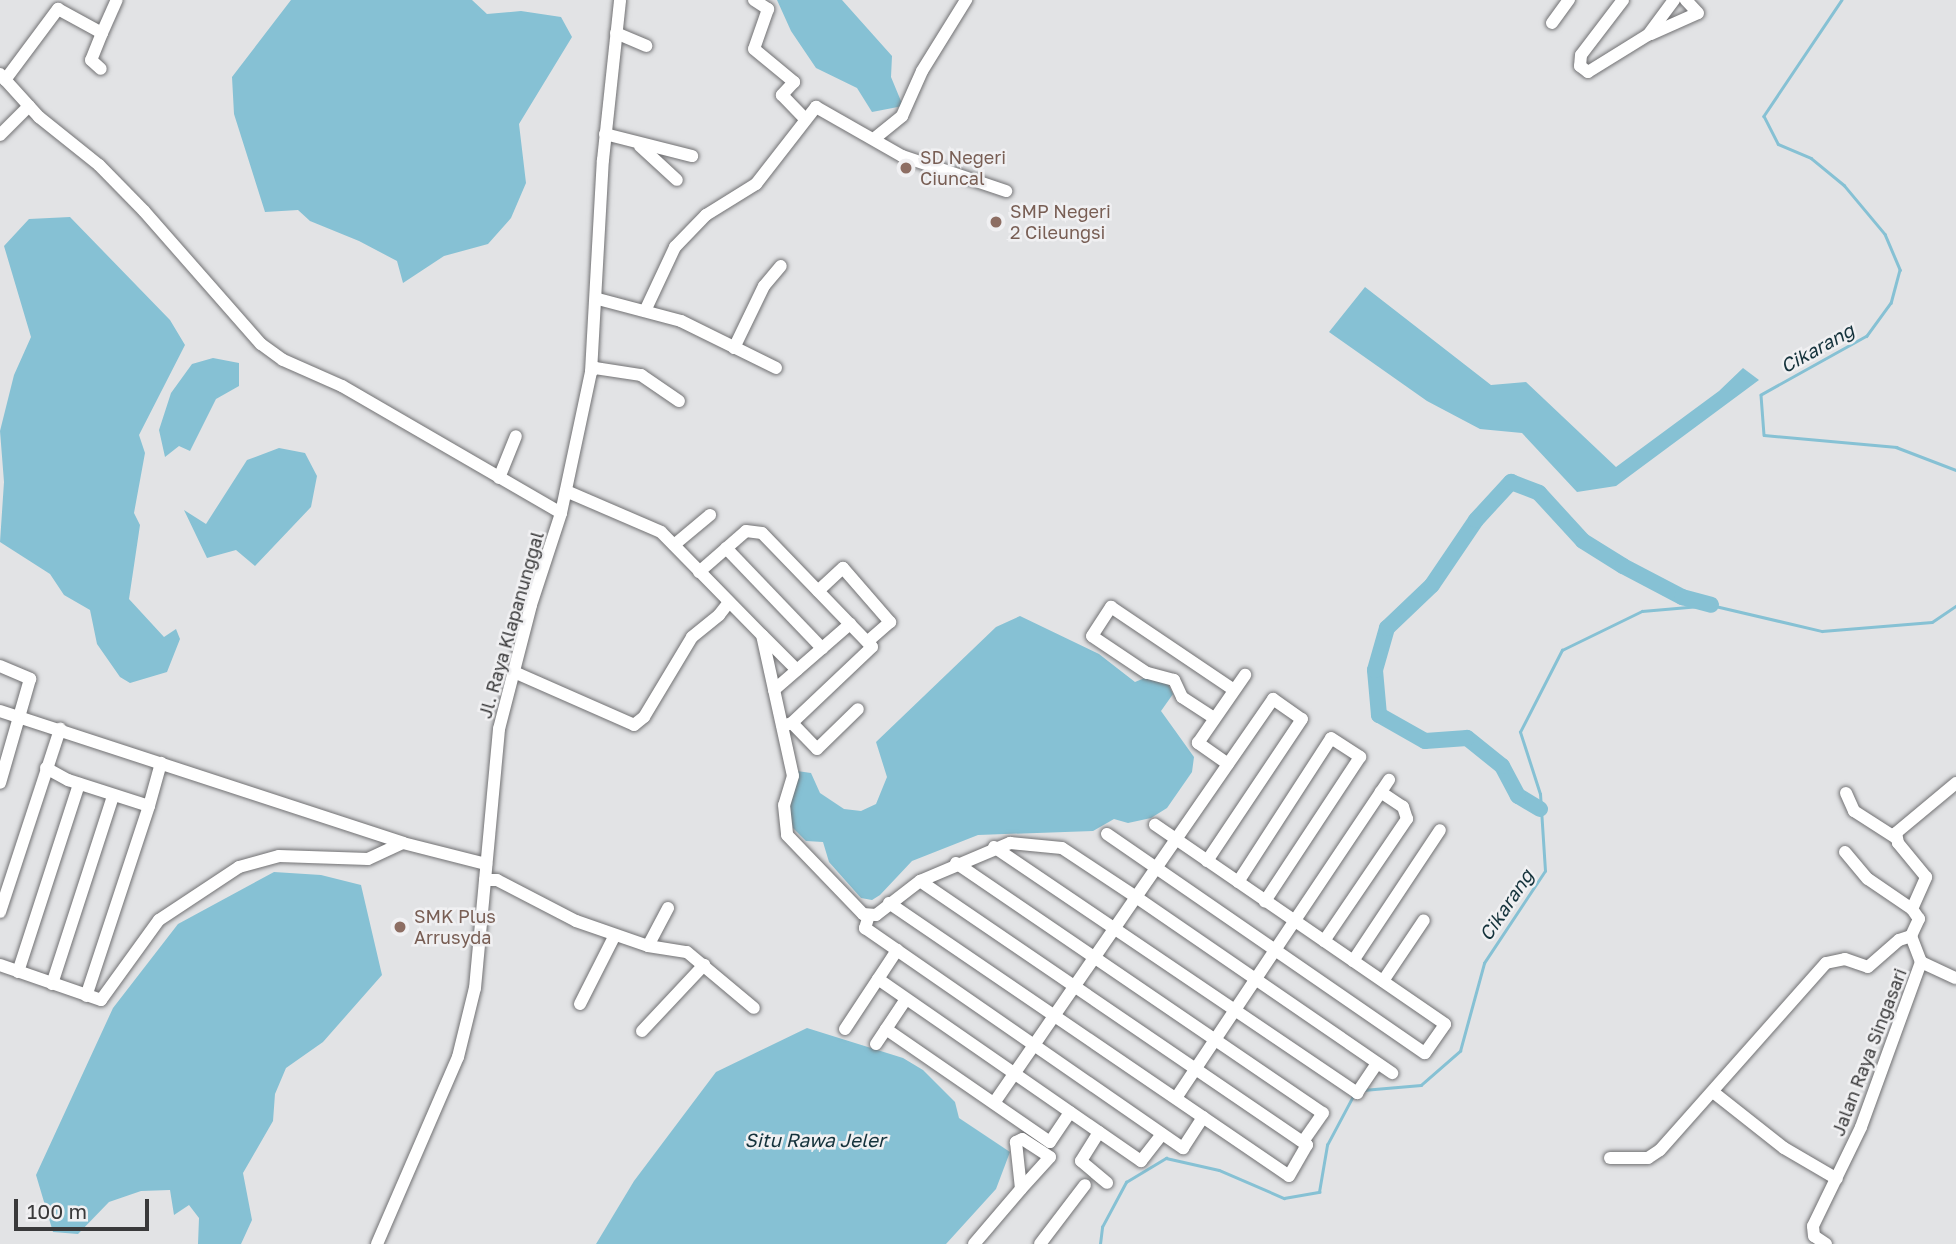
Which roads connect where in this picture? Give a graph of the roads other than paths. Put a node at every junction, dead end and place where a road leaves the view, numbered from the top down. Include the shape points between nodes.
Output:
1 (117, 0) edge
2 (620, 0) edge
3 (754, 0) edge
4 (965, 0) edge
5 (1569, 0) edge
6 (1623, 0) edge
7 (1674, 0) edge
8 (1686, 0) edge
9 (1552, 23) dead end
10 (102, 33) junction
11 (616, 33) junction
12 (1648, 35) junction
13 (646, 46) dead end
14 (101, 69) dead end
15 (2, 77) edge
16 (29, 106) junction
17 (804, 118) junction
18 (606, 134) junction
19 (0, 135) edge
20 (875, 138) junction
21 (640, 146) junction
22 (692, 156) dead end
23 (677, 180) dead end
24 (1006, 191) dead end
25 (781, 266) dead end
26 (597, 299) junction
27 (645, 311) junction
28 (734, 348) junction
29 (776, 368) dead end
30 (591, 372) junction
31 (679, 401) dead end
32 (516, 436) dead end
33 (499, 478) junction
34 (566, 491) junction
35 (561, 513) junction
36 (710, 515) dead end
37 (674, 545) junction
38 (726, 548) junction
39 (699, 572) junction
40 (817, 591) junction
41 (729, 602) junction
42 (850, 624) junction
43 (762, 635) junction
44 (867, 642) junction
45 (822, 648) junction
46 (0, 666) edge
47 (797, 670) junction
48 (514, 672) junction
49 (1245, 674) dead end
50 (774, 690) junction
51 (1234, 690) junction
52 (858, 709) dead end
53 (0, 711) edge
54 (21, 718) junction
55 (1214, 718) junction
56 (787, 725) junction
57 (60, 729) junction
58 (4, 757) edge
59 (161, 763) junction
60 (1228, 764) junction
61 (46, 768) junction
62 (1389, 780) dead end
63 (0, 783) edge
64 (1956, 783) edge
65 (79, 784) junction
66 (1381, 792) junction
67 (1846, 793) dead end
68 (113, 796) junction
69 (149, 806) junction
70 (1156, 825) dead end
71 (1440, 830) dead end
72 (1107, 834) dead end
73 (1896, 838) junction
74 (1176, 839) junction
75 (403, 843) junction
76 (994, 847) junction
77 (1845, 852) dead end
78 (1208, 861) junction
79 (956, 863) junction
80 (486, 864) junction
81 (1156, 868) junction
82 (6, 870) edge
83 (485, 880) junction
84 (920, 881) junction
85 (1238, 882) junction
86 (1136, 897) junction
87 (1265, 901) junction
88 (889, 904) junction
89 (668, 908) dead end
90 (1912, 909) junction
91 (0, 912) edge
92 (869, 915) junction
93 (1424, 920) dead end
94 (1295, 921) junction
95 (1114, 929) junction
96 (615, 935) junction
97 (1911, 936) junction
98 (1324, 941) junction
99 (648, 946) junction
100 (897, 950) junction
101 (1276, 950) junction
102 (1094, 957) junction
103 (1353, 961) junction
104 (1922, 962) junction
105 (0, 965) edge
106 (704, 965) junction
107 (18, 972) junction
108 (1956, 978) edge
109 (878, 979) junction
110 (1256, 980) junction
111 (1383, 981) junction
112 (52, 984) junction
113 (1075, 986) junction
114 (86, 996) junction
115 (906, 999) junction
116 (580, 1004) dead end
117 (754, 1008) dead end
118 (1235, 1011) junction
119 (1055, 1014) junction
120 (886, 1029) junction
121 (845, 1030) dead end
122 (642, 1031) dead end
123 (1215, 1040) junction
124 (1035, 1043) junction
125 (876, 1044) dead end
126 (1377, 1063) junction
127 (1196, 1069) junction
128 (1015, 1073) junction
129 (1392, 1073) dead end
130 (1713, 1092) junction
131 (1176, 1098) junction
132 (994, 1103) junction
133 (1070, 1112) junction
134 (1203, 1116) junction
135 (1099, 1132) junction
136 (1162, 1134) junction
137 (1303, 1142) junction
138 (1610, 1158) dead end
139 (1838, 1179) junction
140 (1107, 1183) dead end
141 (1085, 1185) dead end
142 (1021, 1189) dead end
143 (377, 1244) edge
144 (974, 1244) edge
145 (1040, 1244) edge
146 (1826, 1244) edge

1 - 10 street
2 - 11 street, Jl. Raya Klapanunggal
3 - 17 street via 768,9 754,49 794,82 782,95
4 - 20 street via 922,71 902,116
5 - 9 street
6 - 12 street via 1586,47 1580,66 1593,72
7 - 12 street
8 - 12 street via 1698,13
10 - 14 street via 91,60
10 - 15 street via 55,10
11 - 13 street
11 - 18 street, Jl. Raya Klapanunggal
15 - 16 street
16 - 19 street
16 - 33 street via 99,165 193,263 261,344
17 - 20 street via 818,107
17 - 27 street via 756,184 706,215 675,247
18 - 21 street
18 - 26 street, Jl. Raya Klapanunggal
20 - 24 street via 902,156
21 - 22 street via 664,147
21 - 23 street
25 - 28 street via 760,292
26 - 27 street
26 - 30 street, Jl. Raya Klapanunggal
27 - 28 street via 681,321
28 - 29 street
30 - 31 street via 595,368 641,375
30 - 34 street, Jl. Raya Klapanunggal
32 - 33 street
33 - 35 street
34 - 35 street, Jl. Raya Klapanunggal
34 - 37 street via 649,526
35 - 48 street, Jl. Raya Klapanunggal
36 - 37 street
37 - 39 street
38 - 39 street
38 - 40 street via 746,531 762,533
38 - 45 street
39 - 41 street
40 - 42 street
40 - 44 street via 843,568 890,622
41 - 43 street
41 - 48 street via 692,637 634,725
42 - 44 street
42 - 45 street
43 - 47 street
43 - 50 street
44 - 56 street via 872,648 858,664
45 - 47 street
46 - 54 street via 30,679
47 - 50 street
48 - 80 street, Jl. Raya Klapanunggal via 499,729
49 - 51 street
50 - 56 street
51 - 55 street
51 - 55 street via 1111,607 1092,636 1147,673 1174,680 1182,697
52 - 56 street via 817,749
53 - 54 street
54 - 57 street
54 - 58 street
55 - 60 street via 1198,743
56 - 92 street via 793,776 784,805 787,835
57 - 59 street
57 - 61 street
58 - 63 street
59 - 69 street
59 - 75 street
60 - 74 street
60 - 78 street via 1273,699 1302,719
61 - 65 street
61 - 82 street
62 - 66 street
64 - 73 street via 1898,828
65 - 68 street
65 - 107 street
66 - 94 street
66 - 98 street via 1403,807 1407,819
67 - 73 street via 1854,811
68 - 69 street
68 - 112 street
69 - 114 street
70 - 74 street
71 - 103 street
72 - 81 street
73 - 90 street, Jalan Raya Singasari via 1926,877
74 - 78 street
74 - 81 street
75 - 80 street
75 - 114 street via 368,859 279,856 249,862 159,920 103,998
76 - 79 street
76 - 86 street via 1029,842 1062,848
76 - 95 street
77 - 90 street via 1867,879
78 - 85 street
79 - 84 street
79 - 102 street
80 - 83 street, Jl. Raya Klapanunggal
81 - 86 street
81 - 101 street
82 - 91 street
83 - 96 street via 497,880 576,921
83 - 143 street, Jl. Raya Klapanunggal via 475,988 464,1040
84 - 88 street
84 - 113 street
85 - 87 street
85 - 87 street via 1331,738 1360,757
86 - 95 street
86 - 110 street
87 - 94 street
88 - 92 street
88 - 119 street
89 - 99 street
90 - 97 street, Jalan Raya Singasari via 1919,925
92 - 100 street via 865,928
93 - 111 street
94 - 98 street
94 - 101 street
95 - 102 street
95 - 118 street
96 - 99 street
96 - 116 street
97 - 104 street, Jalan Raya Singasari
97 - 130 street via 1899,940 1868,967 1845,958 1826,963
98 - 103 street
99 - 106 street via 680,950
100 - 109 street
100 - 124 street
101 - 110 street
101 - 111 street via 1425,1053 1445,1024
102 - 113 street
102 - 123 street
103 - 111 street
104 - 108 street
104 - 139 street, Jalan Raya Singasari
105 - 107 street
106 - 117 street
106 - 122 street
107 - 112 street
109 - 115 street
109 - 121 street
110 - 118 street
110 - 126 street
112 - 114 street
113 - 119 street
113 - 127 street
115 - 120 street
115 - 128 street
118 - 123 street
118 - 126 street via 1357,1093
119 - 124 street
119 - 131 street
120 - 125 street
120 - 132 street
123 - 127 street
123 - 137 street via 1323,1113
124 - 128 street
124 - 136 street
126 - 129 street
127 - 131 street
127 - 137 street
128 - 132 street
128 - 133 street
130 - 138 street via 1648,1158
130 - 139 street via 1784,1148
131 - 134 street
132 - 133 street via 1050,1142
133 - 135 street
134 - 136 street via 1183,1148
134 - 137 street via 1289,1176 1307,1151
135 - 136 street via 1142,1161
135 - 140 street via 1081,1161
139 - 146 street, Jalan Raya Singasari via 1813,1226 1814,1236
141 - 145 street
142 - 144 street

